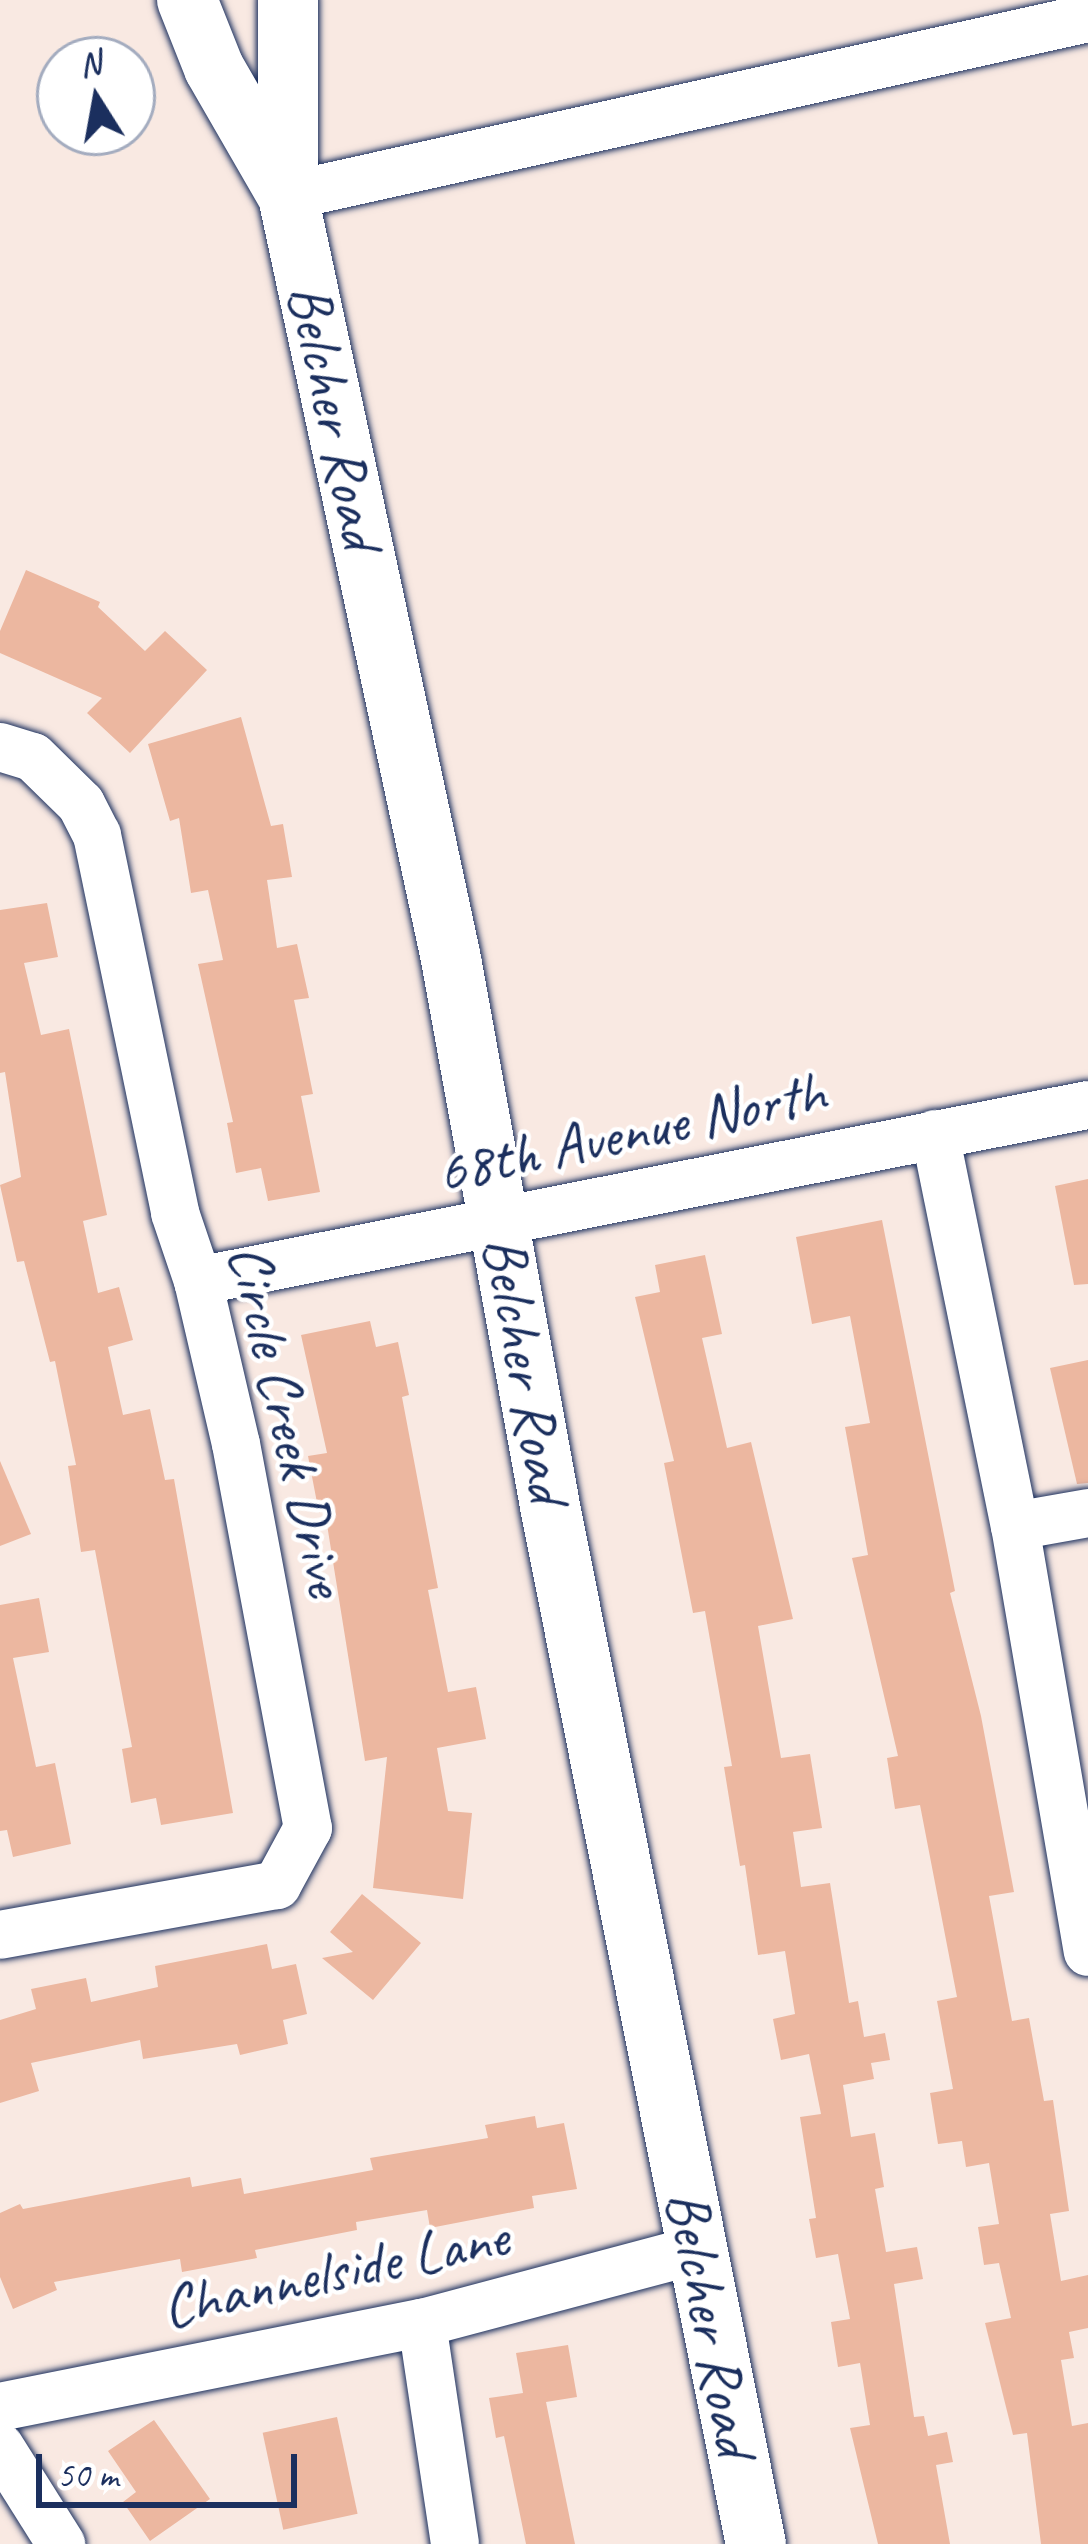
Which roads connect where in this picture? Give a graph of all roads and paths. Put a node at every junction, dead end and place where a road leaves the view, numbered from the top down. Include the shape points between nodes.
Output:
1 (188, 0) edge
2 (288, 0) edge
3 (996, 18) edge
4 (1088, 18) edge
5 (288, 196) junction
6 (0, 746) edge
7 (1088, 1105) edge
8 (935, 1134) junction
9 (500, 1220) junction
10 (198, 1281) junction
11 (1088, 1513) edge
12 (1015, 1526) junction
13 (0, 1935) edge
14 (1088, 1952) edge
15 (696, 2250) junction
16 (422, 2323) junction
17 (0, 2407) edge
18 (0, 2447) edge
19 (61, 2544) edge
20 (455, 2544) edge
21 (756, 2544) edge

1 - 5 main road, Belcher Road via 214,68
2 - 5 main road, Belcher Road
3 - 4 street
3 - 5 street
5 - 9 main road, Belcher Road
6 - 10 street, Circle Creek Drive via 33,757 81,804 98,835 175,1213
7 - 8 street, 68th Avenue North
8 - 9 street, 68th Avenue North
8 - 12 street
9 - 10 street, 68th Avenue North
9 - 15 main road, Belcher Road
10 - 13 street, Circle Creek Drive via 308,1828 277,1885
11 - 12 street
12 - 14 street
15 - 16 street, Channelside Lane
15 - 21 main road, Belcher Road
16 - 17 street, Channelside Lane
16 - 20 street
18 - 19 street

